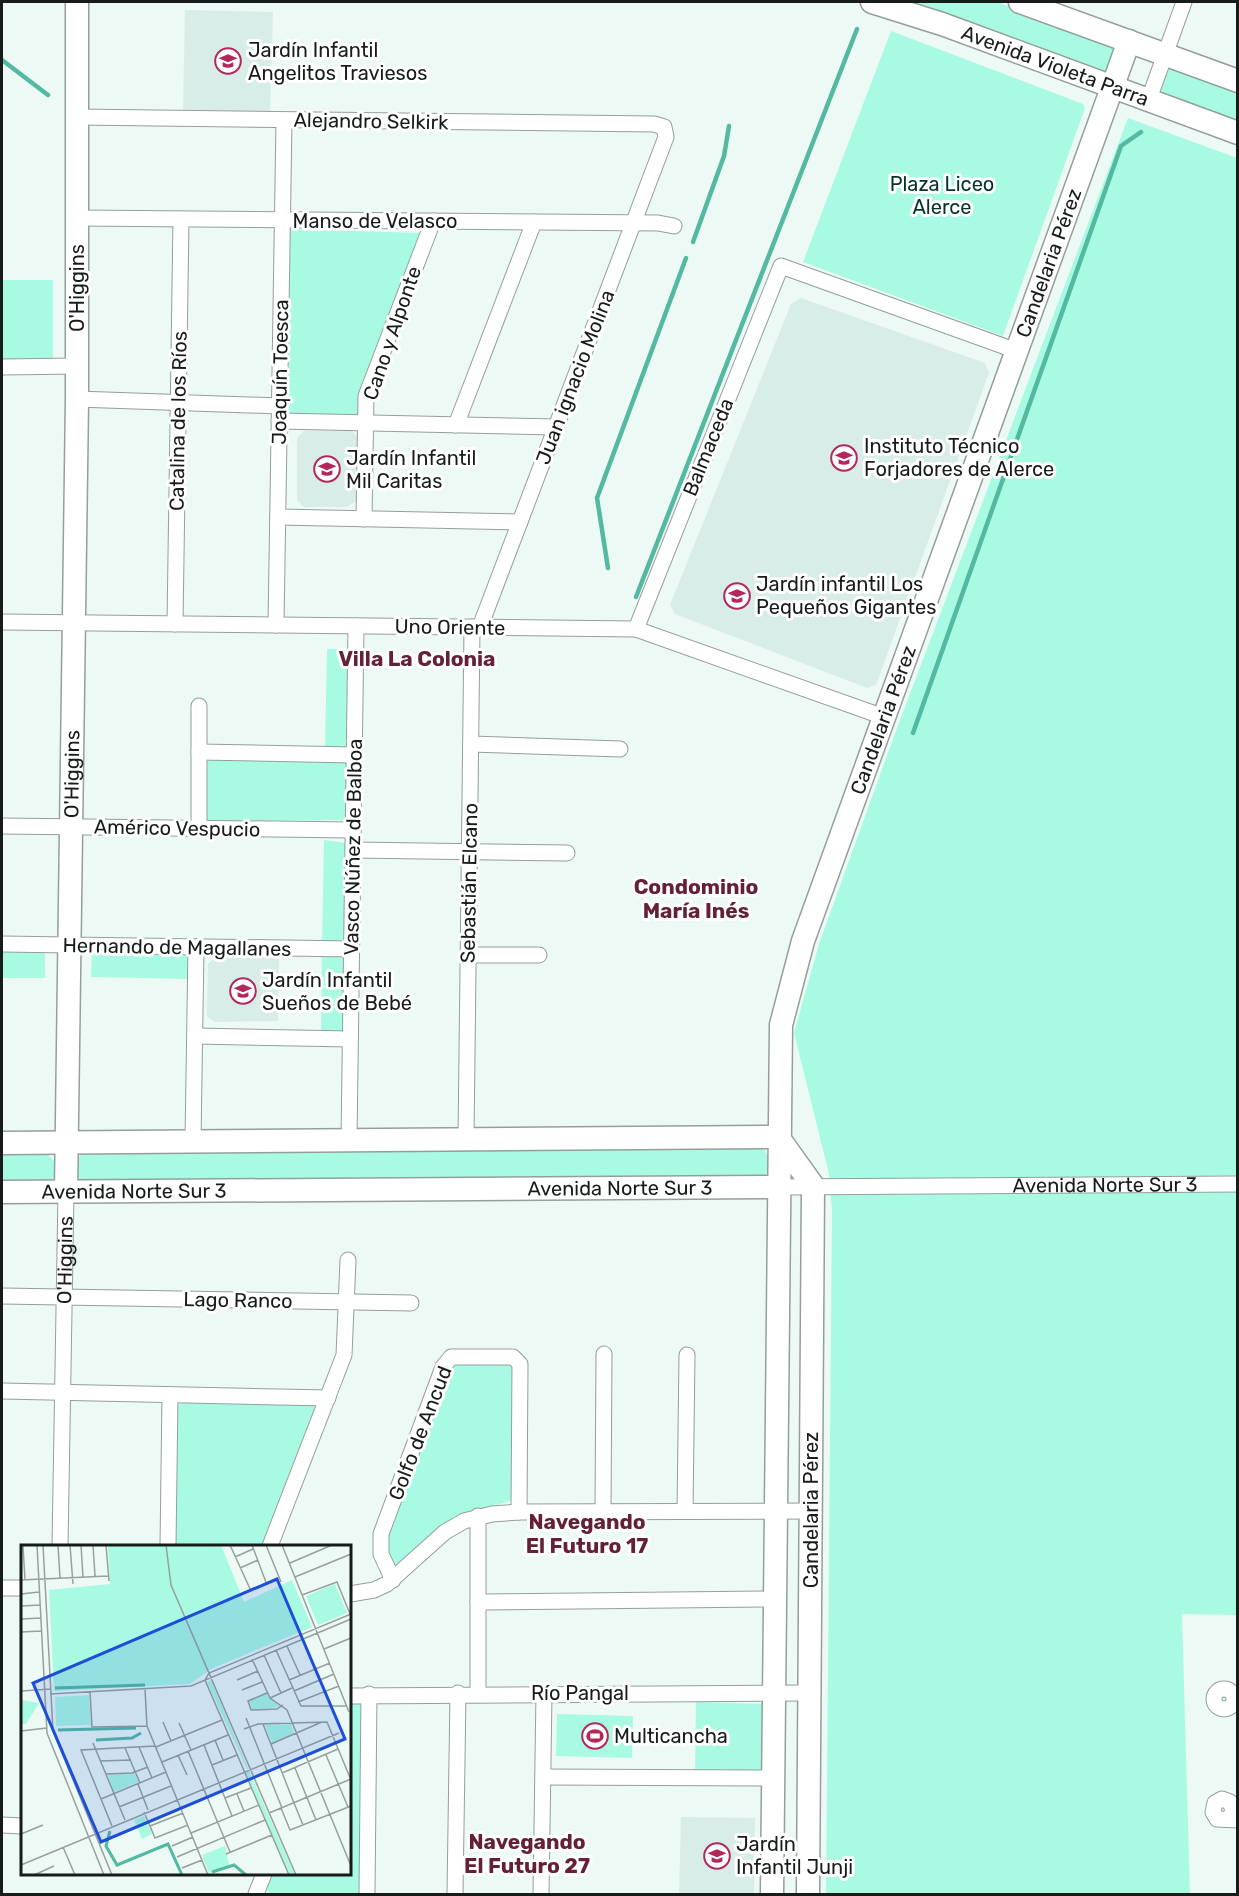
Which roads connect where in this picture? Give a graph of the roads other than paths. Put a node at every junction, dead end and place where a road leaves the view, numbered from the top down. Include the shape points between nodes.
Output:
1 (77, 2) edge
2 (1020, 2) edge
3 (1184, 2) edge
4 (884, 3) edge
5 (1129, 41) junction
6 (1165, 54) junction
7 (1238, 81) edge
8 (1113, 86) junction
9 (1149, 99) junction
10 (77, 117) junction
11 (284, 120) junction
12 (664, 127) joint
13 (1238, 133) edge
14 (77, 218) junction
15 (181, 219) junction
16 (282, 220) junction
17 (433, 221) junction
18 (534, 222) junction
19 (633, 223) junction
20 (674, 226) dead end
21 (1017, 351) junction
22 (77, 366) junction
23 (2, 367) edge
24 (76, 399) junction
25 (178, 402) junction
26 (280, 405) junction
27 (279, 421) junction
28 (365, 423) junction
29 (456, 425) junction
30 (556, 427) junction
31 (278, 518) junction
32 (364, 519) junction
33 (520, 522) junction
34 (2, 622) edge
35 (74, 622) junction
36 (175, 624) junction
37 (276, 625) junction
38 (356, 626) junction
39 (476, 627) junction
40 (636, 629) junction
41 (199, 706) dead end
42 (884, 717) junction
43 (471, 744) junction
44 (620, 749) dead end
45 (199, 753) junction
46 (354, 754) junction
47 (2, 826) edge
48 (71, 826) junction
49 (199, 828) junction
50 (353, 830) junction
51 (353, 850) junction
52 (470, 852) junction
53 (567, 853) dead end
54 (2, 944) edge
55 (70, 945) junction
56 (196, 947) junction
57 (352, 949) junction
58 (468, 955) junction
59 (539, 955) dead end
60 (195, 1036) junction
61 (350, 1039) junction
62 (778, 1137) junction
63 (466, 1139) junction
64 (349, 1140) junction
65 (193, 1141) junction
66 (67, 1142) junction
67 (2, 1143) edge
68 (1238, 1184) edge
69 (813, 1186) junction
70 (778, 1187) junction
71 (2, 1192) edge
72 (66, 1192) junction
73 (348, 1260) dead end
74 (2, 1296) edge
75 (64, 1297) junction
76 (347, 1302) junction
77 (411, 1303) dead end
78 (604, 1354) dead end
79 (687, 1354) dead end
80 (2, 1391) edge
81 (63, 1392) junction
82 (170, 1395) junction
83 (328, 1398) junction
84 (811, 1510) junction
85 (686, 1511) junction
86 (776, 1511) junction
87 (519, 1512) junction
88 (603, 1512) junction
89 (478, 1516) junction
90 (60, 1545) edge
91 (168, 1545) edge
92 (270, 1545) edge
93 (393, 1581) junction
94 (2, 1588) edge
95 (21, 1588) edge
96 (351, 1594) edge
97 (775, 1599) junction
98 (478, 1602) junction
99 (544, 1693) junction
100 (774, 1693) junction
101 (810, 1693) junction
102 (369, 1694) junction
103 (459, 1694) junction
104 (478, 1694) junction
105 (351, 1696) edge
106 (543, 1777) junction
107 (773, 1778) junction
108 (2, 1826) edge
109 (21, 1826) edge
110 (264, 1875) edge
111 (256, 1894) edge
112 (367, 1894) edge
113 (455, 1894) edge
114 (541, 1894) edge
115 (772, 1894) edge
116 (808, 1894) edge

1 - 10 street, O'Higgins
2 - 5 street
3 - 6 street
4 - 8 street, Avenida Violeta Parra
5 - 6 street
5 - 8 street, Candelaria Pérez
6 - 7 street
6 - 9 street
8 - 9 street, Avenida Violeta Parra
8 - 21 street, Candelaria Pérez
9 - 13 street, Avenida Violeta Parra
10 - 11 street, Alejandro Selkirk
10 - 14 street, O'Higgins
11 - 12 street, Alejandro Selkirk
11 - 16 street, Joaquín Toesca
12 - 19 street, Juan ignacio Molina via 666,137
14 - 15 street, Manso de Velasco
14 - 22 street, O'Higgins
15 - 16 street, Manso de Velasco
15 - 25 street, Catalina de los Ríos
16 - 17 street, Manso de Velasco
16 - 26 street, Joaquín Toesca
17 - 18 street, Manso de Velasco
17 - 28 street, Cano y Alponte via 368,390
18 - 19 street, Manso de Velasco
18 - 29 street
19 - 20 street, Manso de Velasco
19 - 30 street, Juan ignacio Molina
21 - 40 street, Balmaceda via 781,266
21 - 42 street, Candelaria Pérez
22 - 23 street
22 - 24 street, O'Higgins
24 - 25 street
24 - 35 street, O'Higgins
25 - 26 street
25 - 36 street, Catalina de los Ríos
26 - 27 street, Joaquín Toesca
27 - 28 street
27 - 31 street, Joaquín Toesca
28 - 29 street
28 - 32 street, Cano y Alponte
29 - 30 street
30 - 33 street, Juan ignacio Molina
31 - 32 street
31 - 37 street, Joaquín Toesca
32 - 33 street
33 - 39 street, Juan ignacio Molina
34 - 35 street, Uno Oriente
35 - 36 street, Uno Oriente
35 - 48 street, O'Higgins
36 - 37 street, Uno Oriente
37 - 38 street, Uno Oriente
38 - 39 street, Uno Oriente
38 - 46 street, Vasco Núñez de Balboa
39 - 40 street, Uno Oriente
39 - 43 street, Sebastián Elcano
40 - 42 street, Uno Oriente
41 - 45 street
42 - 62 street, Candelaria Pérez via 803,941 788,994 779,1040
43 - 44 street
43 - 52 street, Sebastián Elcano
45 - 46 street
45 - 49 street
46 - 50 street, Vasco Núñez de Balboa
47 - 48 street, Américo Vespucio
48 - 49 street, Américo Vespucio
48 - 55 street, O'Higgins
49 - 50 street, Américo Vespucio
50 - 51 street, Vasco Núñez de Balboa
51 - 52 street
51 - 57 street, Vasco Núñez de Balboa
52 - 53 street
52 - 58 street, Sebastián Elcano
54 - 55 street, Hernando de Magallanes
55 - 56 street, Hernando de Magallanes
55 - 66 street, O'Higgins
56 - 57 street, Hernando de Magallanes
56 - 60 street
57 - 61 street, Vasco Núñez de Balboa
58 - 59 street
58 - 63 street, Sebastián Elcano
60 - 61 street
60 - 65 street
61 - 64 street, Vasco Núñez de Balboa
62 - 63 street
62 - 69 street
62 - 70 street, Candelaria Pérez
63 - 64 street
64 - 65 street
65 - 66 street
66 - 67 street
66 - 72 street, O'Higgins
68 - 69 street, Avenida Norte Sur 3
69 - 70 street, Avenida Norte Sur 3
69 - 84 street, Candelaria Pérez
70 - 72 street, Avenida Norte Sur 3
70 - 86 street, Candelaria Pérez
71 - 72 street, Avenida Norte Sur 3
72 - 75 street, O'Higgins
73 - 76 street
74 - 75 street, Lago Ranco
75 - 76 street, Lago Ranco
75 - 81 street, O'Higgins
76 - 77 street, Lago Ranco
76 - 83 street via 344,1355
78 - 88 street
79 - 85 street
80 - 81 street
81 - 82 street
81 - 90 street, O'Higgins
82 - 83 street
82 - 91 street
83 - 92 street
84 - 86 street
84 - 101 street, Candelaria Pérez
85 - 86 street
85 - 88 street
86 - 97 street, Candelaria Pérez
87 - 88 street
87 - 89 street
87 - 93 street, Golfo de Ancud via 520,1364 513,1357 451,1357 443,1367 381,1534 381,1554
89 - 93 street via 445,1533
89 - 98 street
93 - 96 street via 374,1590
94 - 95 street
97 - 98 street
97 - 100 street, Candelaria Pérez
98 - 104 street
99 - 100 street, Río Pangal
99 - 104 street, Río Pangal
99 - 106 street
100 - 101 street, Río Pangal
100 - 107 street, Candelaria Pérez
101 - 116 street, Candelaria Pérez
102 - 103 street, Río Pangal
102 - 105 street, Río Pangal
102 - 112 street
103 - 104 street, Río Pangal
103 - 113 street
106 - 107 street
106 - 114 street
107 - 115 street, Candelaria Pérez
108 - 109 street
110 - 111 street

